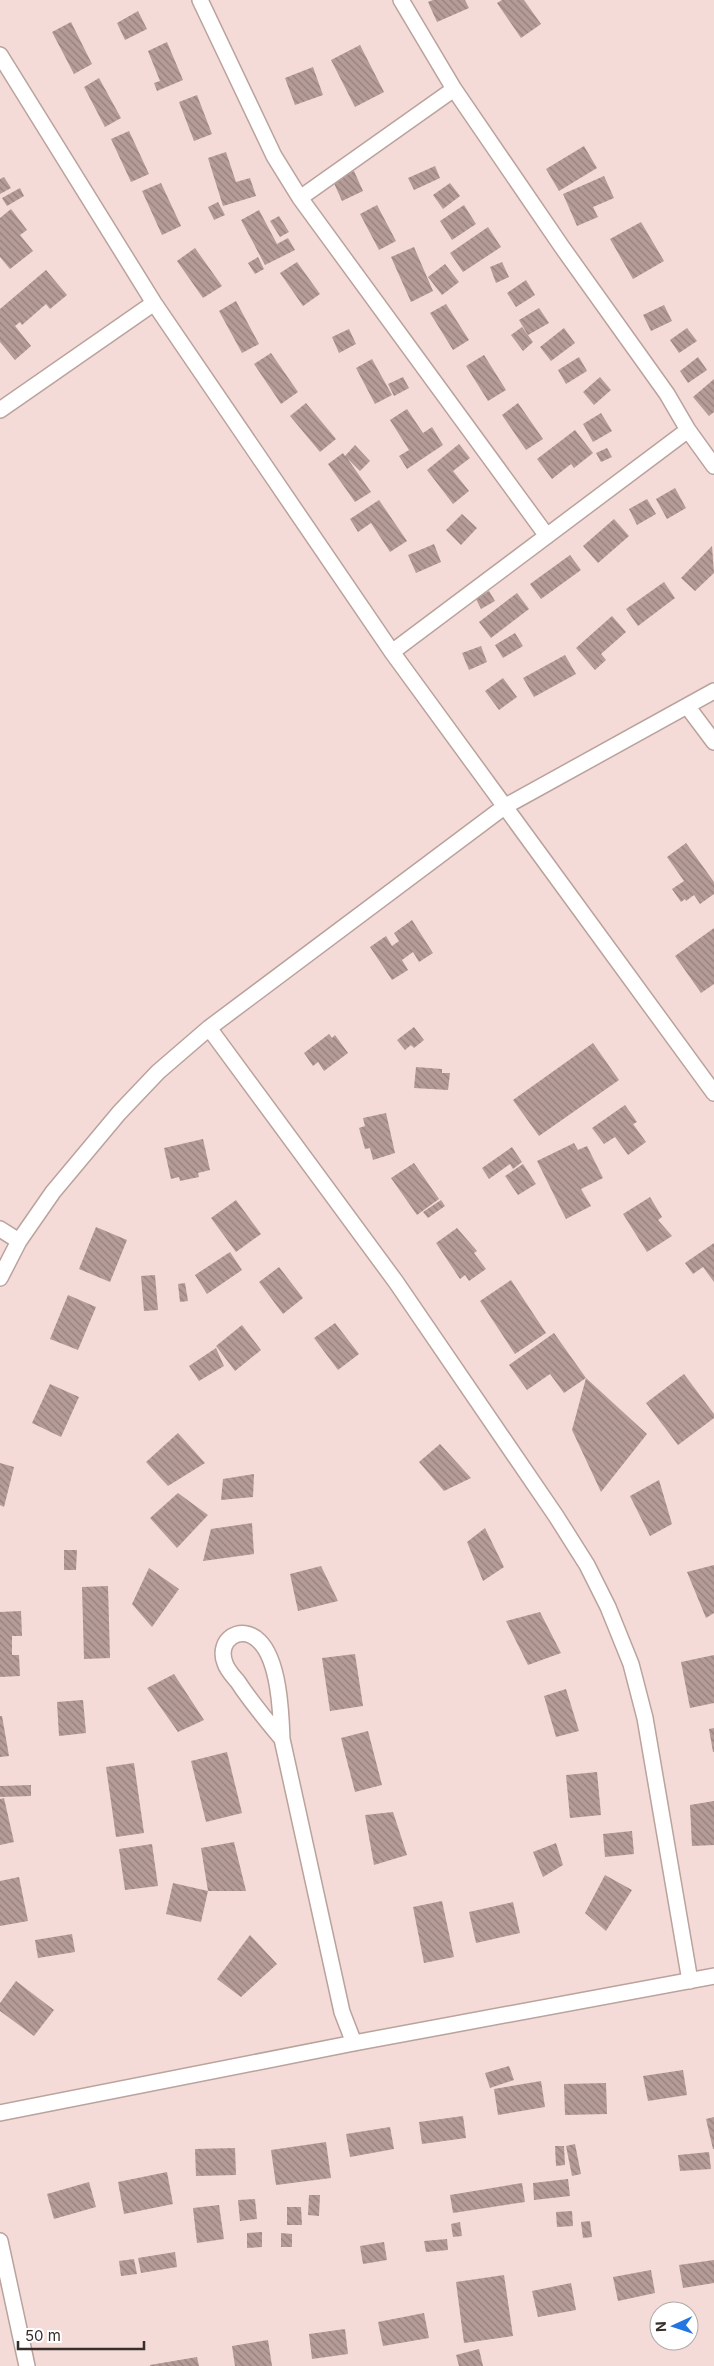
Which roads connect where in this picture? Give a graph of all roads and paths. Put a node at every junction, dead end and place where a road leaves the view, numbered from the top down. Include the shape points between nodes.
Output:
1 (200, 0) edge
2 (401, 0) edge
3 (0, 55) edge
4 (454, 88) junction
5 (300, 198) junction
6 (154, 302) junction
7 (0, 410) edge
8 (688, 430) junction
9 (714, 466) edge
10 (547, 536) junction
11 (392, 652) junction
12 (714, 691) edge
13 (687, 706) junction
14 (714, 742) edge
15 (504, 807) junction
16 (208, 1028) junction
17 (714, 1093) edge
18 (0, 1229) edge
19 (19, 1241) junction
20 (0, 1278) edge
21 (282, 1739) junction
22 (714, 1976) edge
23 (690, 1980) junction
24 (354, 2043) junction
25 (0, 2113) edge
26 (0, 2241) edge
27 (27, 2366) edge

1 - 5 street via 274,156
2 - 4 street
3 - 6 street
4 - 5 street
4 - 8 street via 667,394
5 - 10 street
6 - 7 street
6 - 11 street
8 - 9 street
8 - 10 street
10 - 11 street
11 - 15 street
12 - 13 street
13 - 14 street
13 - 15 street
15 - 16 street
15 - 17 street
16 - 19 street via 158,1072 120,1113 53,1192
16 - 23 street via 396,1282 556,1516 608,1606 631,1664 644,1718
18 - 19 street
19 - 20 street
21 - 21 street via 225,1664 223,1650 231,1636 249,1634 260,1641 270,1656
21 - 24 street via 342,2012
22 - 23 street
23 - 24 street
24 - 25 street
26 - 27 street

